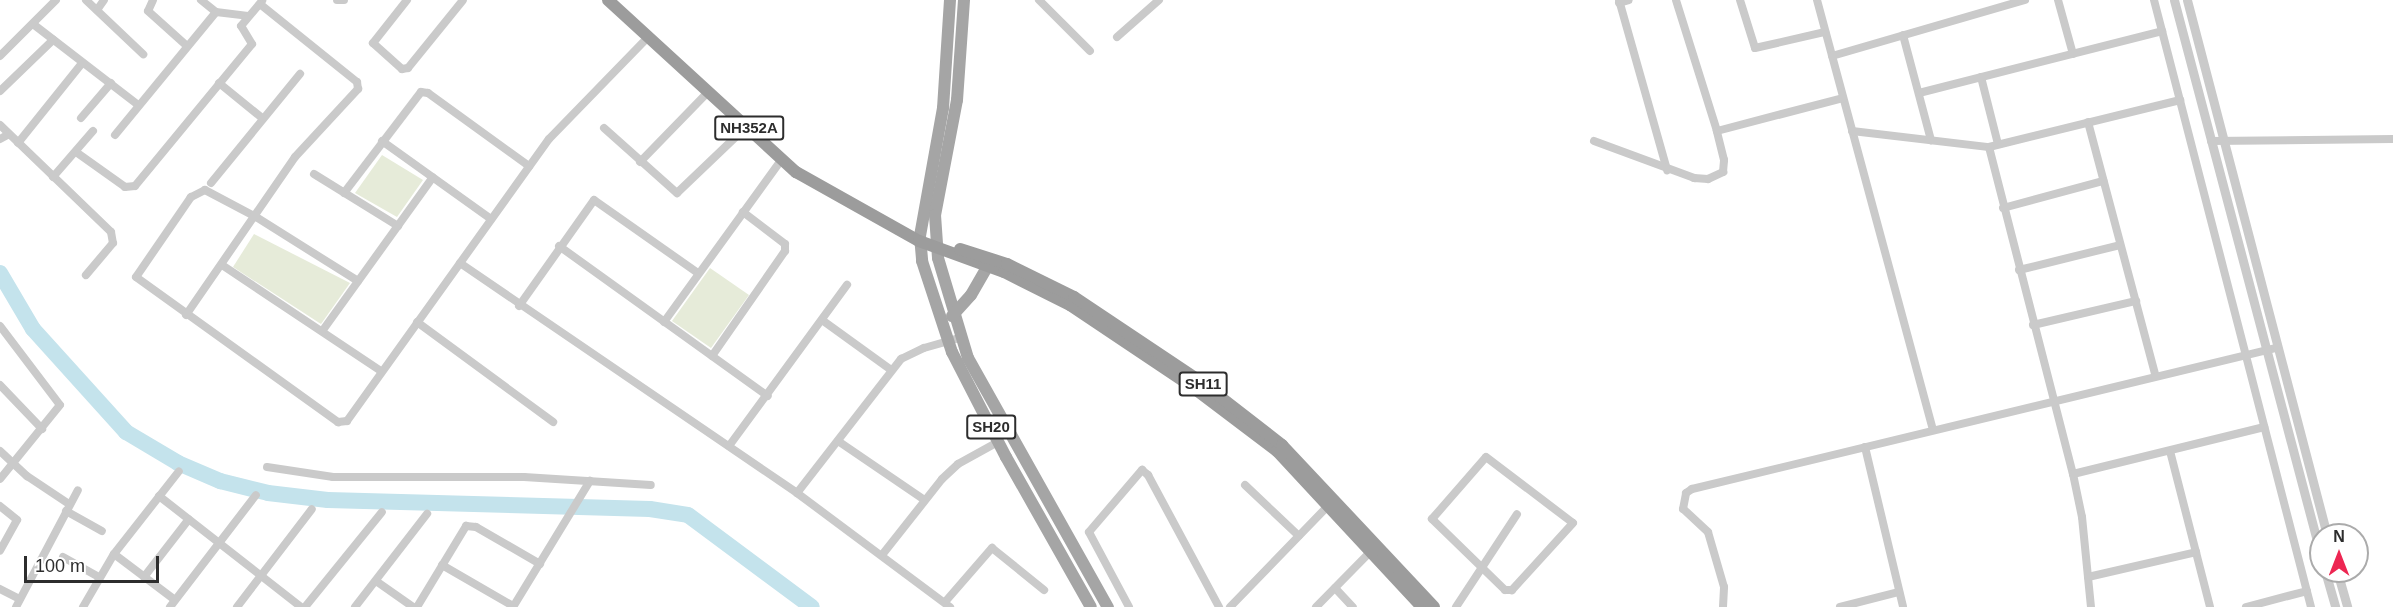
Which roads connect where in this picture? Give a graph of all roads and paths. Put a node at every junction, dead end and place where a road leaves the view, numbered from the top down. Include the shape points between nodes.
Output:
1 (56, 0) edge
2 (86, 0) edge
3 (104, 0) edge
4 (153, 0) edge
5 (201, 0) edge
6 (337, 0) edge
7 (344, 0) edge
8 (407, 0) edge
9 (463, 0) edge
10 (608, 0) edge
11 (950, 0) edge
12 (964, 0) edge
13 (1039, 0) edge
14 (1160, 0) edge
15 (1629, 0) edge
16 (1676, 0) edge
17 (1740, 0) edge
18 (1817, 0) edge
19 (2025, 0) edge
20 (2058, 0) edge
21 (2154, 0) edge
22 (2174, 0) edge
23 (2187, 0) edge
24 (1619, 1) edge
25 (261, 2) edge
26 (96, 10) junction
27 (216, 12) junction
28 (249, 16) junction
29 (33, 24) junction
30 (2162, 31) junction
31 (1826, 32) junction
32 (1903, 35) junction
33 (649, 36) junction
34 (1118, 37) dead end
35 (53, 40) junction
36 (187, 46) junction
37 (1090, 51) dead end
38 (143, 54) dead end
39 (2073, 54) junction
40 (0, 56) edge
41 (1832, 56) junction
42 (82, 63) junction
43 (300, 74) dead end
44 (1980, 77) junction
45 (111, 83) junction
46 (219, 83) junction
47 (0, 91) edge
48 (709, 91) junction
49 (1919, 93) junction
50 (1843, 98) junction
51 (2180, 100) junction
52 (138, 105) junction
53 (81, 118) dead end
54 (262, 118) junction
55 (2088, 122) junction
56 (0, 124) edge
57 (747, 126) junction
58 (604, 128) dead end
59 (93, 131) dead end
60 (1717, 131) junction
61 (1852, 131) junction
62 (9, 134) junction
63 (116, 135) dead end
64 (0, 139) edge
65 (2222, 139) junction
66 (2393, 139) edge
67 (1931, 140) junction
68 (382, 141) junction
69 (1594, 141) dead end
70 (2211, 141) junction
71 (18, 143) junction
72 (1998, 144) junction
73 (1989, 147) junction
74 (76, 152) junction
75 (782, 159) junction
76 (640, 162) junction
77 (529, 166) junction
78 (1667, 170) junction
79 (314, 174) dead end
80 (53, 177) junction
81 (433, 177) junction
82 (2103, 181) junction
83 (211, 183) dead end
84 (344, 193) junction
85 (2003, 208) junction
86 (743, 212) junction
87 (256, 217) junction
88 (491, 219) junction
89 (398, 226) junction
90 (915, 237) junction
91 (936, 245) junction
92 (2120, 245) junction
93 (559, 246) junction
94 (460, 263) junction
95 (222, 265) junction
96 (987, 267) junction
97 (2019, 270) junction
98 (698, 273) junction
99 (86, 274) dead end
100 (358, 281) junction
101 (847, 285) dead end
102 (2136, 301) junction
103 (519, 306) junction
104 (186, 315) junction
105 (952, 316) junction
106 (822, 320) junction
107 (417, 322) junction
108 (664, 322) junction
109 (2033, 325) junction
110 (0, 326) edge
111 (323, 330) junction
112 (954, 340) junction
113 (2276, 348) junction
114 (2265, 350) junction
115 (2245, 356) junction
116 (712, 357) junction
117 (891, 370) junction
118 (381, 371) junction
119 (2155, 374) junction
120 (0, 384) edge
121 (768, 396) junction
122 (2054, 399) junction
123 (553, 422) dead end
124 (2264, 427) junction
125 (42, 429) junction
126 (1933, 429) junction
127 (838, 441) junction
128 (998, 442) junction
129 (729, 446) junction
130 (1865, 447) junction
131 (0, 451) edge
132 (2170, 451) junction
133 (11, 464) junction
134 (267, 467) dead end
135 (179, 471) dead end
136 (2073, 474) junction
137 (0, 478) edge
138 (590, 481) junction
139 (651, 485) dead end
140 (1245, 485) dead end
141 (78, 490) dead end
142 (797, 493) junction
143 (256, 495) dead end
144 (159, 496) junction
145 (923, 499) junction
146 (1329, 505) junction
147 (0, 506) edge
148 (67, 508) junction
149 (312, 509) dead end
150 (382, 512) dead end
151 (427, 514) dead end
152 (1516, 514) dead end
153 (189, 519) junction
154 (2312, 523) edge
155 (2324, 523) edge
156 (1360, 530) junction
157 (102, 531) dead end
158 (1299, 536) junction
159 (220, 542) junction
160 (1375, 547) junction
161 (0, 551) edge
162 (2196, 552) junction
163 (114, 555) junction
164 (882, 555) junction
165 (63, 556) dead end
166 (540, 564) junction
167 (441, 565) junction
168 (1480, 566) junction
169 (262, 575) junction
170 (99, 577) junction
171 (144, 577) junction
172 (2088, 577) junction
173 (376, 581) junction
174 (2328, 583) edge
175 (2340, 583) edge
176 (1335, 588) junction
177 (0, 589) edge
178 (1044, 590) dead end
179 (2307, 591) junction
180 (1899, 592) junction
181 (18, 603) edge
182 (2281, 603) edge
183 (172, 604) edge
184 (948, 604) edge
185 (83, 607) edge
186 (237, 607) edge
187 (303, 607) edge
188 (355, 607) edge
189 (415, 607) edge
190 (513, 607) edge
191 (1091, 607) edge
192 (1107, 607) edge
193 (1129, 607) edge
194 (1219, 607) edge
195 (1230, 607) edge
196 (1316, 607) edge
197 (1353, 607) edge
198 (1422, 607) edge
199 (1434, 607) edge
200 (1456, 607) edge
201 (1723, 607) edge
202 (1840, 607) edge
203 (1903, 607) edge
204 (2091, 607) edge
205 (2210, 607) edge
206 (2246, 607) edge
207 (2311, 607) edge
208 (2335, 607) edge
209 (2347, 607) edge

1 - 29 street
2 - 26 street
3 - 26 street
4 - 36 street via 148,12
5 - 27 street
6 - 7 street
8 - 9 street via 373,43 402,69 408,68
10 - 33 highway, NH352A
11 - 90 main road, SH20 via 943,108
12 - 91 main road, SH20 via 957,100 938,194
13 - 37 street
14 - 34 street
15 - 24 street
16 - 60 street
17 - 31 street via 1755,48
18 - 31 street
19 - 32 street
20 - 39 street
21 - 30 street
22 - 70 street
23 - 65 street
24 - 78 street
25 - 28 street
25 - 87 street via 358,85 295,157
26 - 38 street
27 - 28 street
27 - 36 street
28 - 46 street via 240,27 252,44
29 - 35 street
29 - 40 street
30 - 39 street
30 - 51 street
31 - 41 street
32 - 41 street
32 - 49 street
33 - 48 highway, NH352A
33 - 77 street via 570,114
35 - 42 street
35 - 47 street
36 - 52 street
39 - 44 street
41 - 50 street
42 - 45 street
42 - 71 street
43 - 54 street
44 - 49 street
44 - 72 street
45 - 52 street
45 - 53 street
46 - 54 street
46 - 74 street via 135,186 125,187
48 - 57 highway, NH352A
48 - 76 street
49 - 67 street
50 - 60 street
50 - 61 street
51 - 55 street
51 - 115 street
52 - 63 street
54 - 83 street
55 - 72 street
55 - 82 street
56 - 62 street
57 - 75 highway, NH352A
57 - 76 street via 681,192 673,192
58 - 76 street
59 - 74 street
60 - 78 street via 1725,167 1717,176 1700,179
61 - 67 street
61 - 126 street
62 - 64 street
62 - 71 street
65 - 66 street
65 - 70 street
65 - 113 street
67 - 73 street
68 - 77 street via 416,95 428,93
68 - 81 street
68 - 84 street
69 - 78 street
70 - 114 street
71 - 80 street
72 - 73 street
73 - 85 street
74 - 80 street
75 - 86 street
75 - 90 highway, NH352A via 840,200
77 - 88 street
79 - 84 street
80 - 99 street via 113,237
81 - 88 street
81 - 89 street
82 - 85 street
82 - 92 street
84 - 89 street
85 - 97 street
86 - 98 street
86 - 116 street via 784,244 785,251
87 - 95 street
87 - 100 street
87 - 104 street via 205,190 196,193 137,272 138,281
88 - 94 street
89 - 100 street
90 - 91 highway, SH11
90 - 112 main road, SH20 via 935,307
91 - 96 highway, SH11
91 - 105 main road, SH20
91 - 156 highway, SH11 via 1007,264 1074,297 1137,336 1282,445
92 - 97 street
92 - 102 street
93 - 98 street via 594,200
93 - 103 street
93 - 108 street
94 - 103 street
94 - 107 street
95 - 104 street
95 - 111 street
96 - 105 main road via 971,295
96 - 146 highway, SH11 via 1070,305 1132,343 1276,451
97 - 109 street
98 - 108 street
100 - 111 street
101 - 106 street
102 - 109 street
102 - 119 street
103 - 129 street
104 - 118 street via 343,423
105 - 112 main road, SH20
106 - 117 street
106 - 121 street
107 - 118 street
107 - 123 street
108 - 116 street
109 - 122 street
110 - 125 street via 59,402 59,408
111 - 118 street
112 - 117 street via 911,353
112 - 128 main road, SH20
112 - 192 main road, SH20 via 968,358
113 - 114 street
113 - 155 street
114 - 115 street
114 - 154 street
115 - 119 street
115 - 124 street
116 - 121 street
117 - 127 street
119 - 122 street
120 - 125 street
121 - 129 street
122 - 126 street
122 - 136 street
124 - 132 street
124 - 179 street
125 - 133 street
126 - 130 street
127 - 142 street
127 - 145 street
128 - 145 street via 958,464
128 - 191 main road, SH20
129 - 142 street
130 - 180 street
130 - 201 street via 1686,493 1683,508 1708,532 1724,587
131 - 133 street
132 - 136 street
132 - 162 street
133 - 137 street
133 - 148 street
134 - 138 street via 333,477
135 - 144 street
136 - 172 street
138 - 139 street
138 - 166 street
140 - 158 street
141 - 148 street
142 - 164 street
143 - 159 street
144 - 153 street
144 - 163 street
145 - 164 street
146 - 156 highway, SH11
146 - 158 street
147 - 161 street via 17,520
148 - 157 street
148 - 181 street
149 - 169 street
150 - 187 street
151 - 173 street
152 - 168 street
153 - 159 street
153 - 171 street
156 - 160 highway, SH11
158 - 195 street
159 - 169 street
159 - 183 street
160 - 176 street
160 - 198 highway, SH11
160 - 199 highway, SH11
162 - 172 street
162 - 205 street
163 - 170 street
163 - 171 street
164 - 184 street
165 - 170 street
166 - 167 street via 472,526 462,529
166 - 190 street
167 - 189 street
167 - 190 street
168 - 168 street via 1505,590 1512,590 1572,523 1486,457 1432,519
168 - 200 street
169 - 186 street
169 - 187 street
170 - 185 street
171 - 183 street
172 - 204 street
173 - 188 street
173 - 189 street
174 - 208 street
175 - 209 street
176 - 196 street
176 - 197 street
177 - 181 street
178 - 184 street via 992,548
179 - 182 street
179 - 207 street
180 - 202 street
180 - 203 street
182 - 206 street
193 - 194 street via 1089,532 1142,470 1149,475

